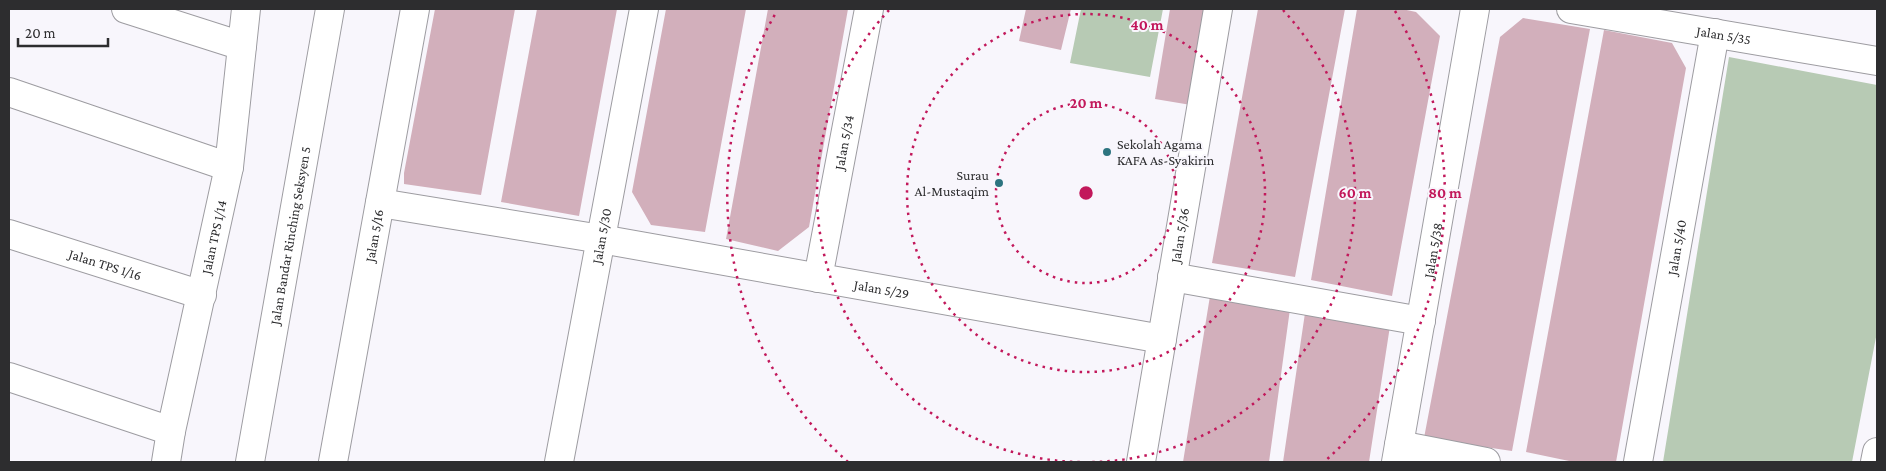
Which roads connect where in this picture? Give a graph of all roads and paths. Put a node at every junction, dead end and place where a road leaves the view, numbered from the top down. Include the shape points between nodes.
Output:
1 (126, 9) edge
2 (246, 9) edge
3 (330, 9) edge
4 (414, 9) edge
5 (644, 9) edge
6 (870, 9) edge
7 (1218, 9) edge
8 (1475, 9) edge
9 (1571, 9) edge
10 (1715, 33) junction
11 (242, 46) junction
12 (1877, 61) edge
13 (9, 92) edge
14 (229, 167) junction
15 (380, 203) junction
16 (9, 234) edge
17 (601, 239) junction
18 (1172, 277) junction
19 (818, 278) junction
20 (202, 295) junction
21 (1421, 320) junction
22 (1162, 339) junction
23 (9, 377) edge
24 (171, 431) junction
25 (1877, 452) edge
26 (1398, 454) edge
27 (166, 462) edge
28 (250, 462) edge
29 (333, 462) edge
30 (559, 462) edge
31 (1141, 462) edge
32 (1486, 462) edge
33 (1638, 462) edge
34 (1875, 462) edge

1 - 11 street
2 - 11 street, Jalan TPS 1/14
3 - 28 street, Jalan Bandar Rinching Seksyen 5
4 - 15 street, Jalan 5/16
5 - 17 street, Jalan 5/30
6 - 19 street, Jalan 5/34
7 - 18 street, Jalan 5/36
8 - 21 street, Jalan 5/38
9 - 10 street, Jalan 5/35
10 - 12 street, Jalan 5/35
10 - 33 street, Jalan 5/40
11 - 14 street, Jalan TPS 1/14
13 - 14 street
14 - 20 street, Jalan TPS 1/14
15 - 17 street, Jalan 5/29
15 - 29 street, Jalan 5/16
16 - 20 street, Jalan TPS 1/16
17 - 19 street, Jalan 5/29
17 - 30 street, Jalan 5/30
18 - 21 street
18 - 22 street, Jalan 5/36
19 - 22 street, Jalan 5/29
20 - 24 street, Jalan TPS 1/14
21 - 26 street, Jalan 5/38
22 - 31 street, Jalan 5/36
23 - 24 street
24 - 27 street, Jalan TPS 1/14
25 - 34 street
26 - 32 street

